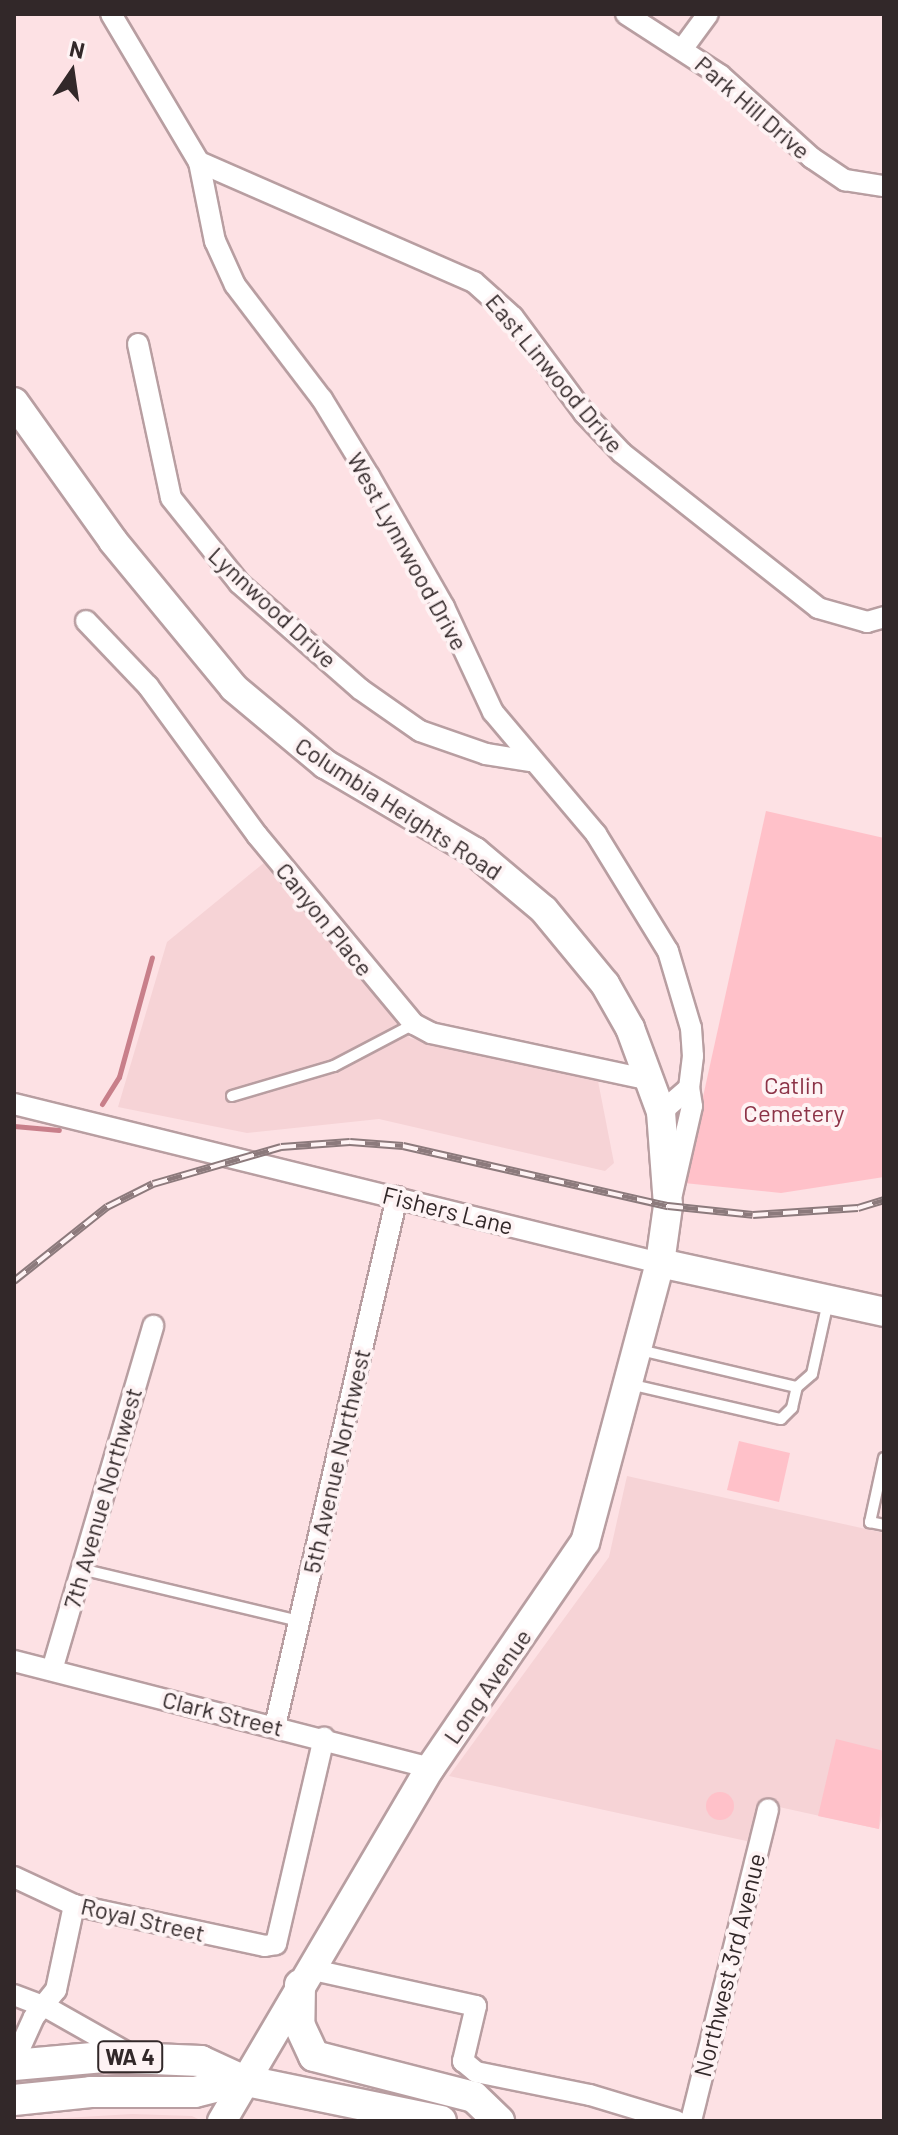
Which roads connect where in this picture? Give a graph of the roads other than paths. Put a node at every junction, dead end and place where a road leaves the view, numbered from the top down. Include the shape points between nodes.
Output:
1 (111, 14) edge
2 (626, 14) edge
3 (708, 14) edge
4 (683, 48) junction
5 (199, 162) junction
6 (884, 186) edge
7 (138, 344) dead end
8 (14, 402) edge
9 (884, 617) edge
10 (86, 621) dead end
11 (530, 761) junction
12 (414, 1024) junction
13 (651, 1080) junction
14 (689, 1088) junction
15 (232, 1096) dead end
16 (14, 1104) edge
17 (661, 1112) junction
18 (397, 1197) junction
19 (668, 1206) junction
20 (660, 1263) junction
21 (829, 1300) junction
22 (884, 1312) edge
23 (153, 1326) dead end
24 (638, 1350) junction
25 (629, 1384) junction
26 (797, 1387) junction
27 (884, 1458) edge
28 (884, 1525) edge
29 (81, 1569) junction
30 (299, 1621) junction
31 (14, 1661) edge
32 (52, 1670) junction
33 (275, 1726) junction
34 (324, 1738) junction
35 (430, 1768) junction
36 (768, 1809) dead end
37 (14, 1877) edge
38 (74, 1905) junction
39 (304, 1977) junction
40 (14, 1995) edge
41 (46, 2007) junction
42 (134, 2057) junction
43 (14, 2063) edge
44 (242, 2080) junction
45 (14, 2100) edge
46 (228, 2118) edge
47 (441, 2121) edge
48 (499, 2121) edge
49 (676, 2121) edge
50 (691, 2121) edge

1 - 5 street, West Lynnwood Drive
2 - 4 street, Park Hill Drive
3 - 4 street
4 - 6 street, Park Hill Drive via 812,158 845,180
5 - 9 street, East Linwood Drive via 474,282 513,317 584,413 622,453 818,608 854,621
5 - 11 street, West Lynnwood Drive via 215,241 235,285 322,399 444,607 493,712
7 - 11 street, Lynnwood Drive via 171,498 239,583 360,689 420,731 486,754
8 - 13 street, Columbia Heights Road via 113,541 234,688 325,764 475,852 544,910 605,984
10 - 12 street, Canyon Place via 148,686 257,835
11 - 14 street, West Lynnwood Drive via 605,847 668,951 691,1028
12 - 13 street via 431,1033
12 - 15 lane via 334,1066
13 - 17 street, Columbia Heights Road
14 - 17 street
14 - 19 street, West Lynnwood Drive via 692,1106
16 - 18 street, Fishers Lane
17 - 19 street, Columbia Heights Road
18 - 20 street, Fishers Lane
18 - 30 street, 5th Avenue Northwest
19 - 20 street, Columbia Heights Road
20 - 21 street, Fishers Lane
20 - 24 street, Long Avenue
21 - 22 street, Fishers Lane
21 - 26 lane via 812,1374
23 - 29 street, 7th Avenue Northwest
24 - 25 street, Long Avenue
24 - 26 lane
25 - 26 lane via 781,1419 792,1408
25 - 35 street, Long Avenue via 585,1542
27 - 28 lane via 870,1522
29 - 30 lane
29 - 32 street, 7th Avenue Northwest
30 - 33 street, 5th Avenue Northwest
31 - 32 street, Clark Street
32 - 33 street, Clark Street
33 - 34 street, Clark Street
34 - 35 street, Clark Street
34 - 38 street, Royal Street via 276,1944 265,1946
35 - 39 street, Long Avenue
36 - 50 street, Northwest 3rd Avenue
37 - 38 street, Royal Street
38 - 41 street via 56,1990
39 - 44 street, Long Avenue
39 - 48 main road via 299,2024 314,2056 474,2097
39 - 49 street via 476,2006 463,2061 476,2072 590,2095
40 - 41 street
41 - 42 street
41 - 43 street via 34,2017
42 - 43 main road, WA 4
42 - 44 main road, WA 4 via 201,2061
44 - 45 main road, WA 4 via 195,2092 91,2092
44 - 46 street
44 - 47 main road, WA 4

